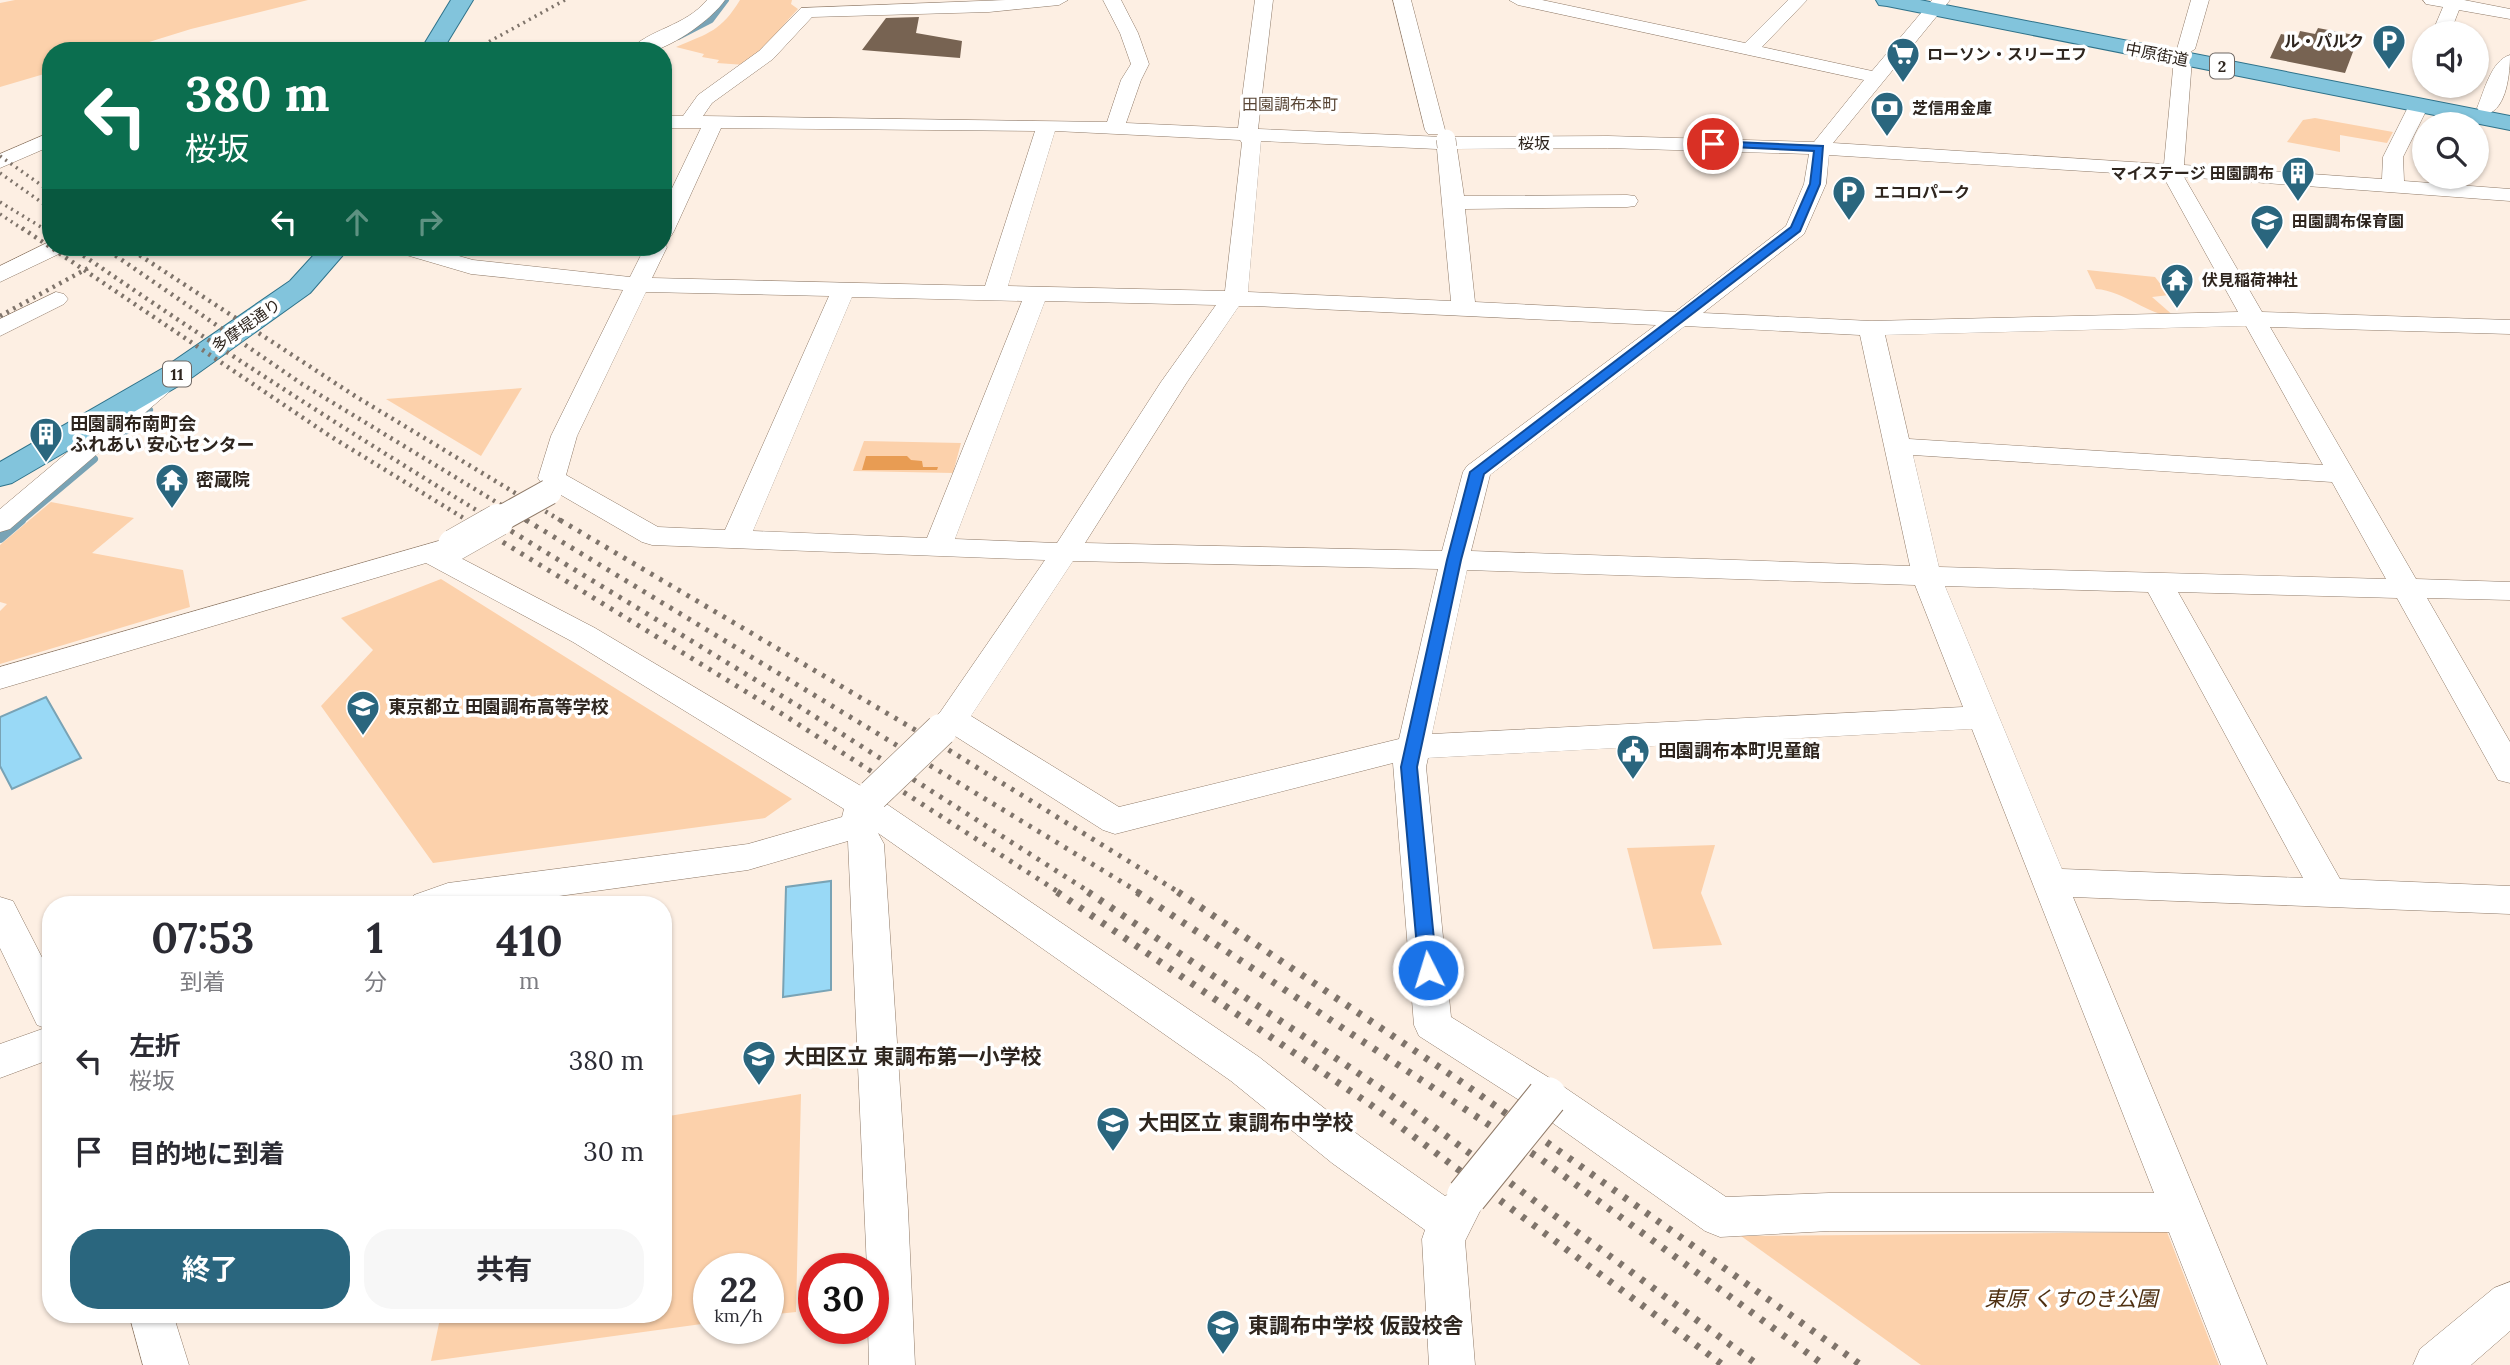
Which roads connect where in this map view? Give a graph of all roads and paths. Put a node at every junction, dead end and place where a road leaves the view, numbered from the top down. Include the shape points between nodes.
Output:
1 (462, 0) edge
2 (716, 0) edge
3 (1059, 0) edge
4 (1112, 0) edge
5 (1264, 0) edge
6 (1402, 0) edge
7 (1518, 0) edge
8 (1798, 0) edge
9 (1887, 0) edge
10 (2200, 0) edge
11 (2432, 0) edge
12 (2453, 2) edge
13 (1937, 3) edge
14 (1577, 6) edge
15 (2510, 14) edge
16 (2446, 21) edge
17 (436, 42) edge
18 (657, 42) edge
19 (1748, 51) junction
20 (2184, 54) junction
21 (2510, 61) edge
22 (1875, 77) junction
23 (2412, 93) edge
24 (2420, 98) edge
25 (2431, 98) edge
26 (2437, 98) edge
27 (2499, 110) edge
28 (672, 122) edge
29 (689, 122) junction
30 (714, 122) junction
31 (2510, 123) edge
32 (1047, 125) junction
33 (1115, 127) junction
34 (1248, 135) junction
35 (1301, 138) junction
36 (42, 142) edge
37 (1444, 143) junction
38 (1807, 148) junction
39 (0, 162) edge
40 (2172, 170) junction
41 (2393, 186) junction
42 (2510, 195) edge
43 (1627, 201) dead end
44 (1454, 203) junction
45 (672, 212) edge
46 (42, 254) edge
47 (328, 256) edge
48 (434, 256) edge
49 (652, 256) edge
50 (0, 275) edge
51 (638, 285) junction
52 (844, 289) junction
53 (993, 293) junction
54 (1036, 295) junction
55 (56, 299) dead end
56 (1233, 299) junction
57 (1463, 309) junction
58 (1682, 317) junction
59 (2254, 319) junction
60 (2510, 327) edge
61 (1871, 328) junction
62 (0, 329) edge
63 (176, 374) junction
64 (1897, 446) junction
65 (4, 470) edge
66 (2342, 474) junction
67 (556, 488) junction
68 (0, 523) edge
69 (735, 539) junction
70 (938, 547) junction
71 (443, 550) junction
72 (1065, 552) junction
73 (1454, 560) junction
74 (1926, 575) junction
75 (2157, 582) junction
76 (2407, 587) junction
77 (2510, 591) edge
78 (0, 678) edge
79 (1983, 717) junction
80 (947, 724) junction
81 (2502, 742) edge
82 (1412, 747) junction
83 (2510, 771) edge
84 (864, 808) junction
85 (2049, 882) junction
86 (2330, 894) junction
87 (456, 896) edge
88 (2510, 900) edge
89 (0, 911) edge
90 (42, 996) edge
91 (42, 1045) edge
92 (0, 1061) edge
93 (1547, 1097) junction
94 (1460, 1210) junction
95 (2183, 1213) junction
96 (2510, 1303) edge
97 (154, 1323) edge
98 (166, 1365) edge
99 (892, 1365) edge
100 (1452, 1365) edge
101 (2244, 1365) edge
102 (2436, 1365) edge

1 - 17 main road
2 - 18 street via 692,25
3 - 29 street via 989,7 807,12 766,55 705,99
4 - 33 street via 1140,64
5 - 34 street
6 - 37 street
7 - 14 street
8 - 19 street
9 - 13 main road, 中原街道 / 2
10 - 20 street
11 - 12 street
12 - 15 street
12 - 16 street
13 - 20 main road, 中原街道 / 2
13 - 22 street
14 - 19 street
19 - 22 street
20 - 23 main road, 中原街道 / 2
20 - 40 street
21 - 27 street via 2505,66
22 - 38 street
24 - 41 street via 2393,158
25 - 31 main road, 中原街道 / 2
26 - 27 main road, 中原街道 / 2
28 - 29 street, 桜坂
29 - 30 street, 桜坂
30 - 32 street, 桜坂
30 - 45 street
32 - 33 street, 桜坂
32 - 53 street
33 - 34 street, 桜坂
34 - 35 street, 桜坂
34 - 56 street via 1252,142
35 - 37 street via 1349,131
35 - 38 street, 桜坂
36 - 39 street
37 - 38 street via 1748,151
37 - 38 street via 1724,136
37 - 44 street
38 - 40 street
38 - 58 street via 1815,184 1796,229
40 - 41 street
40 - 59 street
41 - 42 street
43 - 44 street
44 - 57 street
46 - 50 street
47 - 63 main road, 多摩堤通り / 11 via 300,287
48 - 51 street via 471,267
49 - 51 street
51 - 52 street
51 - 67 street via 564,436 552,478
52 - 53 street
52 - 69 street
53 - 54 street
54 - 56 street
54 - 70 street
55 - 62 street
56 - 57 street
56 - 72 street
57 - 58 street
58 - 61 street
58 - 73 street via 1477,472
59 - 60 street
59 - 61 street
59 - 66 street
61 - 64 street
63 - 65 main road, 多摩堤通り / 11
63 - 68 street
64 - 66 street
64 - 74 street
66 - 76 street
67 - 69 street via 652,536
67 - 71 street, bridge
69 - 70 street
70 - 72 street
71 - 78 street
71 - 84 street
72 - 73 street
72 - 80 street
73 - 74 street
73 - 82 street
74 - 75 street
74 - 79 street
75 - 76 street
75 - 86 street
76 - 77 street
76 - 81 street
79 - 82 street
79 - 85 street
80 - 82 street via 1115,821
80 - 84 street, bridge
81 - 83 street
82 - 93 street via 1409,767 1433,1025
84 - 87 street via 748,857
84 - 94 street via 1245,1069 1423,1206
84 - 99 street
85 - 86 street
85 - 95 street
86 - 88 street
89 - 90 street
91 - 92 street
93 - 94 street, bridge
93 - 95 street via 1720,1217 1829,1212
94 - 100 street via 1443,1239
95 - 101 street
96 - 102 street
97 - 98 street

